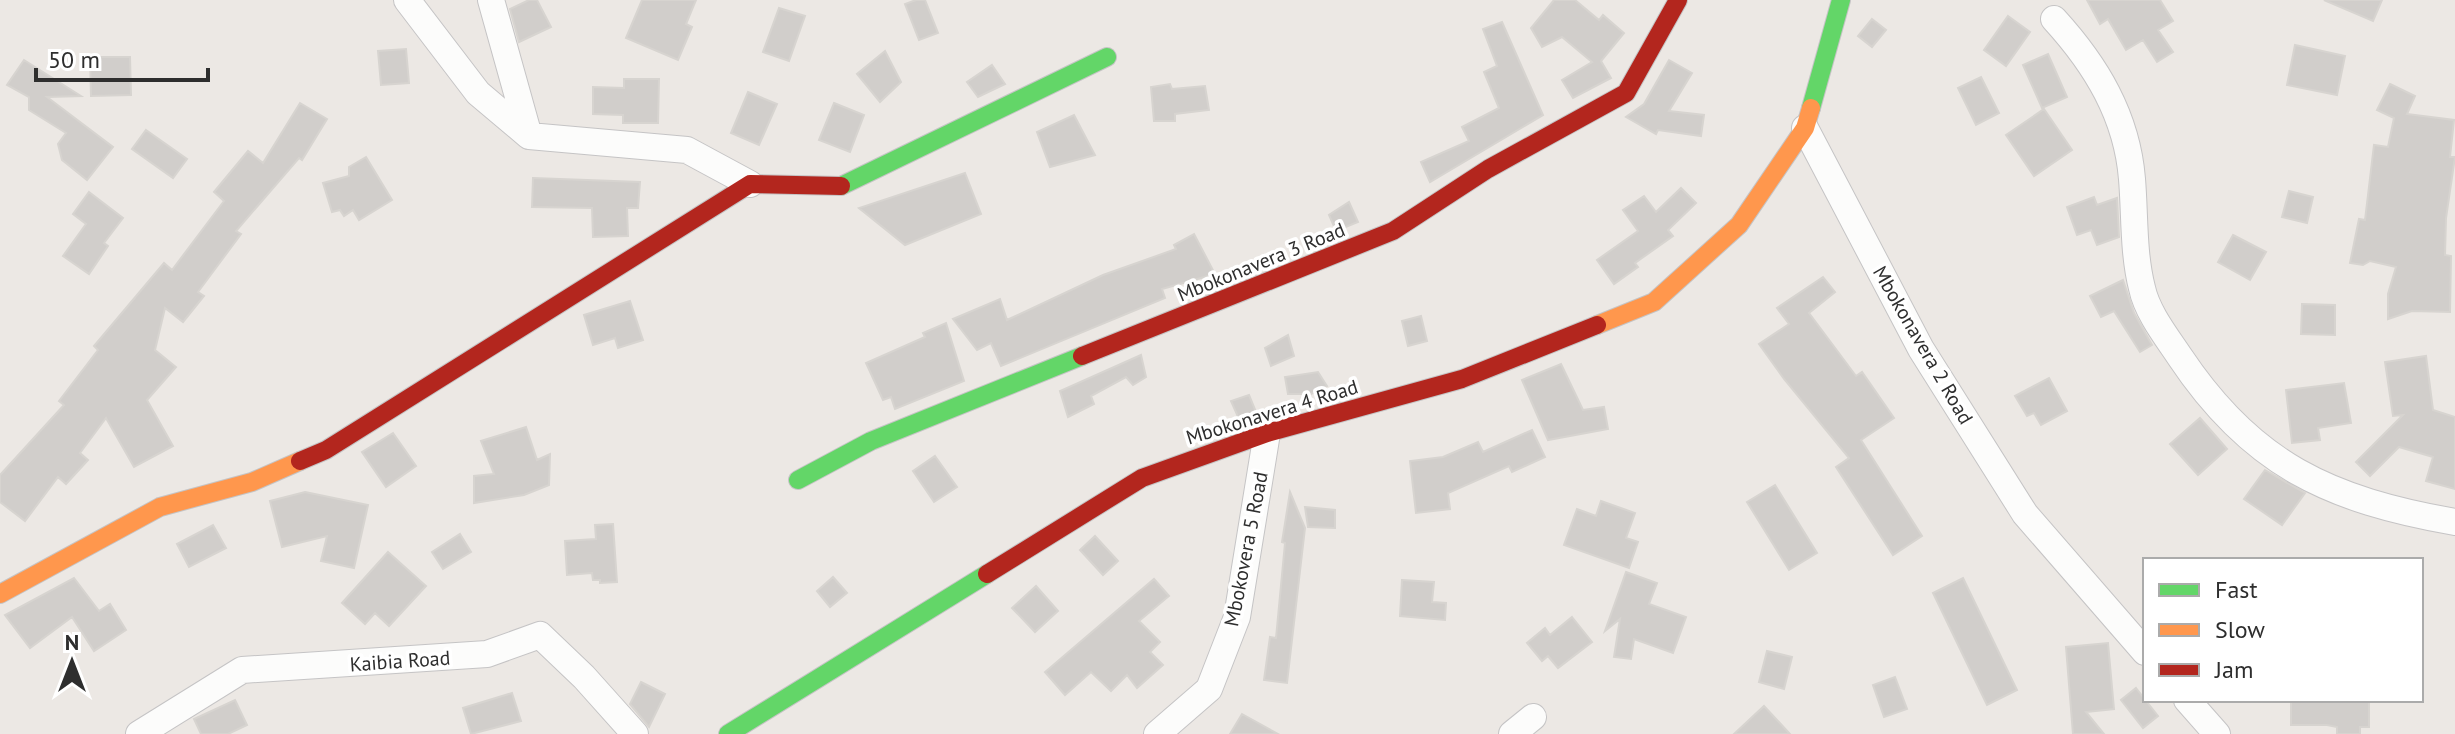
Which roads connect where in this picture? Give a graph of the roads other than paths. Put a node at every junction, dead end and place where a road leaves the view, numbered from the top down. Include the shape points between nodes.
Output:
1 (407, 0) edge
2 (491, 0) edge
3 (1678, 0) edge
4 (1841, 0) edge
5 (2054, 19) dead end
6 (1107, 57) dead end
7 (1805, 128) junction
8 (529, 136) junction
9 (750, 184) junction
10 (1267, 433) junction
11 (798, 480) dead end
12 (2455, 522) edge
13 (0, 594) edge
14 (2143, 650) edge
15 (2189, 702) edge
16 (1533, 717) dead end
17 (139, 734) edge
18 (635, 734) edge
19 (728, 734) edge
20 (1157, 734) edge
21 (1512, 734) edge
22 (2217, 734) edge

1 - 8 street via 478,93
2 - 8 street
3 - 11 street, Mbokonavera 3 Road via 1626,93 1488,169 1393,231 871,441
4 - 7 street
5 - 12 street via 2088,57 2111,99 2132,174 2142,290 2206,396 2250,438 2326,489
6 - 9 street via 845,186
7 - 10 street, Mbokonavera 4 Road via 1739,225 1654,302 1462,379
7 - 14 street, Mbokonavera 2 Road via 1921,349 2025,514
8 - 9 street via 687,150
9 - 13 street via 326,450 252,482 160,507
10 - 19 street, Mbokonavera 4 Road via 1142,478
10 - 20 street, Mbokovera 5 Road via 1237,617 1209,689
15 - 22 street
16 - 21 street
17 - 18 street, Kaibia Road via 242,670 487,654 540,635

